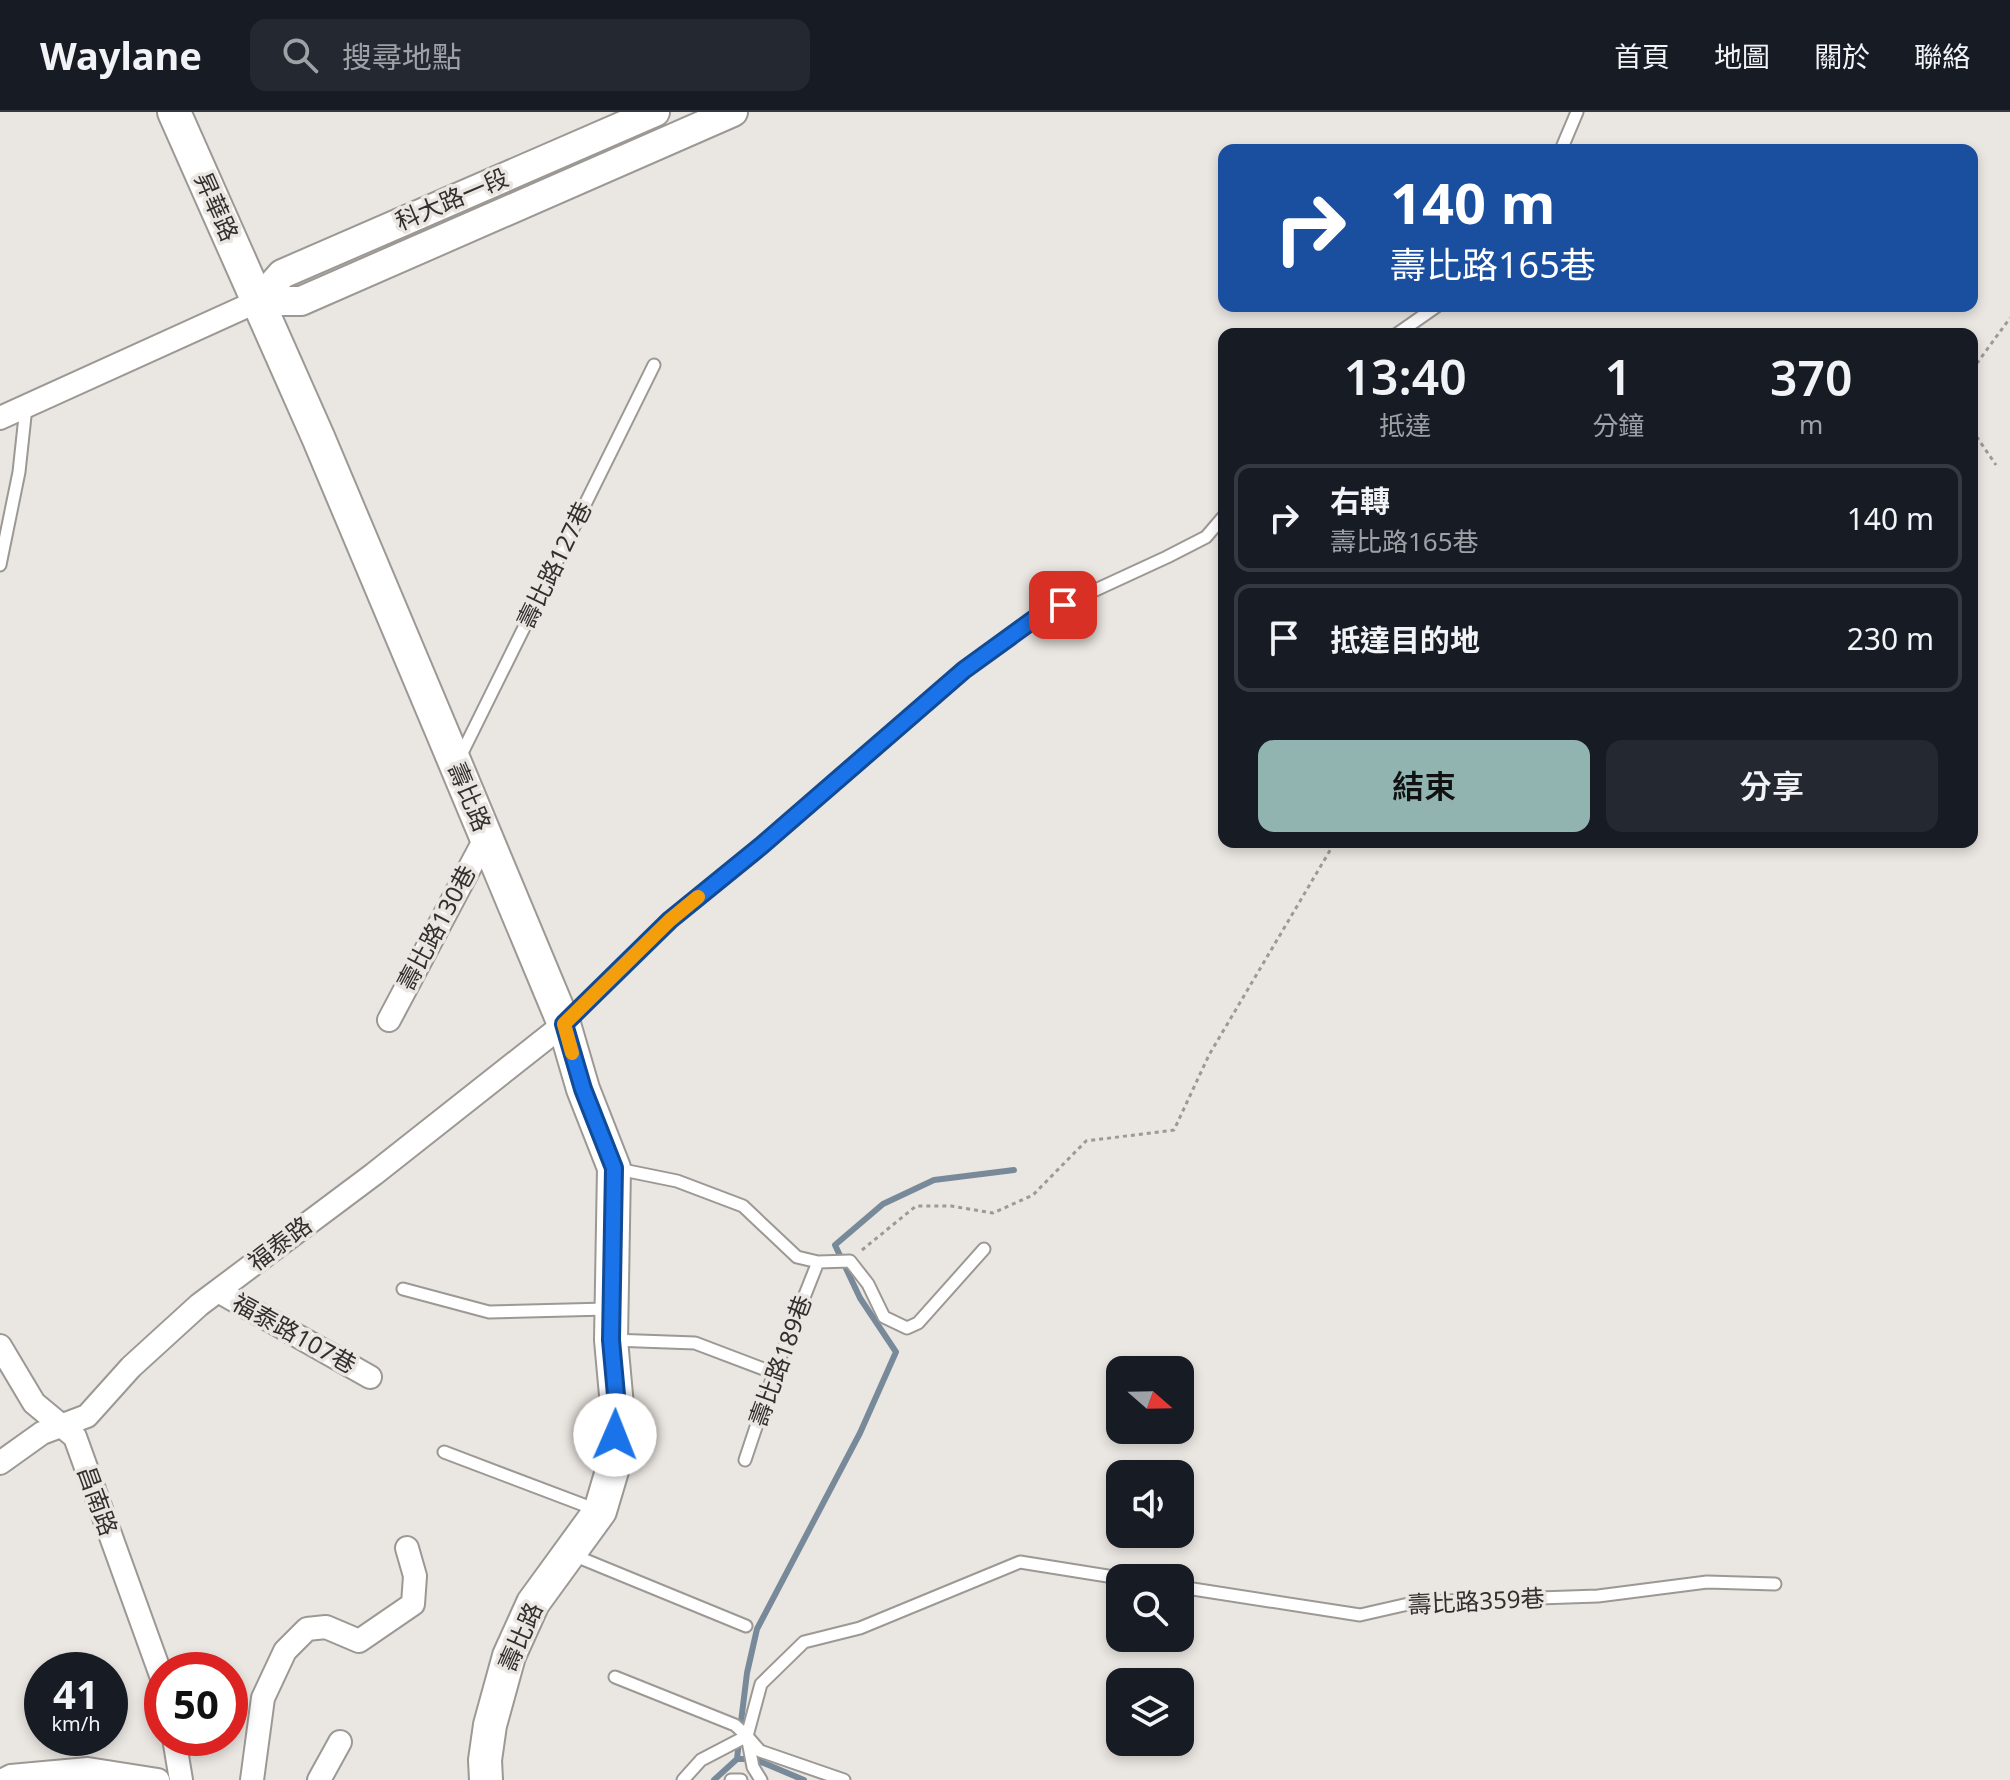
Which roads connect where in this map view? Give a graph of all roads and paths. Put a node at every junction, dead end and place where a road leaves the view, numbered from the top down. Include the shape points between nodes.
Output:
1 (174, 112) edge
2 (655, 112) edge
3 (733, 112) edge
4 (1577, 112) edge
5 (1564, 144) edge
6 (258, 301) junction
7 (1428, 312) edge
8 (2010, 318) edge
9 (1406, 328) edge
10 (1978, 362) edge
11 (654, 365) dead end
12 (26, 407) junction
13 (0, 418) edge
14 (1978, 439) edge
15 (1996, 465) dead end
16 (1218, 523) edge
17 (0, 565) edge
18 (456, 765) junction
19 (486, 837) junction
20 (1331, 848) edge
21 (389, 1020) dead end
22 (564, 1024) junction
23 (614, 1168) junction
24 (984, 1249) dead end
25 (850, 1261) junction
26 (818, 1262) junction
27 (403, 1289) dead end
28 (218, 1291) junction
29 (611, 1324) junction
30 (0, 1346) edge
31 (774, 1373) junction
32 (370, 1377) dead end
33 (61, 1427) junction
34 (444, 1452) dead end
35 (745, 1460) dead end
36 (0, 1463) edge
37 (600, 1511) junction
38 (407, 1548) dead end
39 (569, 1553) junction
40 (1106, 1576) edge
41 (1775, 1584) dead end
42 (1194, 1589) edge
43 (746, 1626) dead end
44 (153, 1652) edge
45 (615, 1677) dead end
46 (747, 1736) junction
47 (340, 1742) dead end
48 (177, 1756) edge
49 (3, 1780) edge
50 (158, 1780) edge
51 (181, 1780) edge
52 (252, 1780) edge
53 (319, 1780) edge
54 (486, 1780) edge
55 (683, 1780) edge
56 (731, 1780) edge
57 (741, 1780) edge
58 (761, 1780) edge
59 (844, 1780) edge

1 - 6 main road, 昇華路
2 - 6 street, 科大路一段 via 282,274
3 - 6 street via 301,301
4 - 5 lane
6 - 12 street
6 - 18 main road, 壽比路
7 - 9 lane
8 - 10 path
11 - 18 lane, 壽比路127巷
12 - 13 street
12 - 17 lane
14 - 15 path
16 - 22 lane via 1206,537 1037,617 964,670 670,920
18 - 19 main road, 壽比路
19 - 21 street, 壽比路130巷
19 - 22 main road, 壽比路
20 - 25 path via 1209,1055 1174,1130 1086,1141 1033,1195 993,1213 916,1206
22 - 23 main road, 壽比路
22 - 28 street, 福泰路
23 - 26 lane, 壽比路189巷 via 677,1181 743,1206 797,1257
23 - 29 main road, 壽比路
24 - 25 lane via 918,1323 907,1328 884,1317
25 - 26 lane, 壽比路189巷
26 - 31 lane, 壽比路189巷
27 - 29 lane via 489,1312
28 - 32 street, 福泰路107巷
28 - 33 street, 福泰路 via 131,1367 87,1416
29 - 31 lane via 695,1343
29 - 37 main road, 壽比路 via 617,1406 614,1464
30 - 33 street, 昌南路 via 34,1403
31 - 35 lane, 壽比路189巷
33 - 36 street, 福泰路 via 42,1433
33 - 44 street, 昌南路 via 75,1437
34 - 37 lane
37 - 39 main road, 壽比路
38 - 52 street via 415,1576 413,1604 359,1641 326,1627 307,1629 285,1651 263,1698
39 - 43 lane
39 - 54 main road, 壽比路 via 533,1603 509,1656 490,1725
40 - 46 lane via 1020,1562 860,1628 804,1642 761,1684
41 - 42 lane, 壽比路359巷 via 1707,1582 1598,1596 1417,1602 1360,1615
45 - 46 lane via 735,1725
46 - 55 lane via 701,1760
46 - 58 lane
46 - 59 lane via 760,1751
47 - 53 street
48 - 51 street
49 - 50 street via 88,1769
56 - 57 lane

